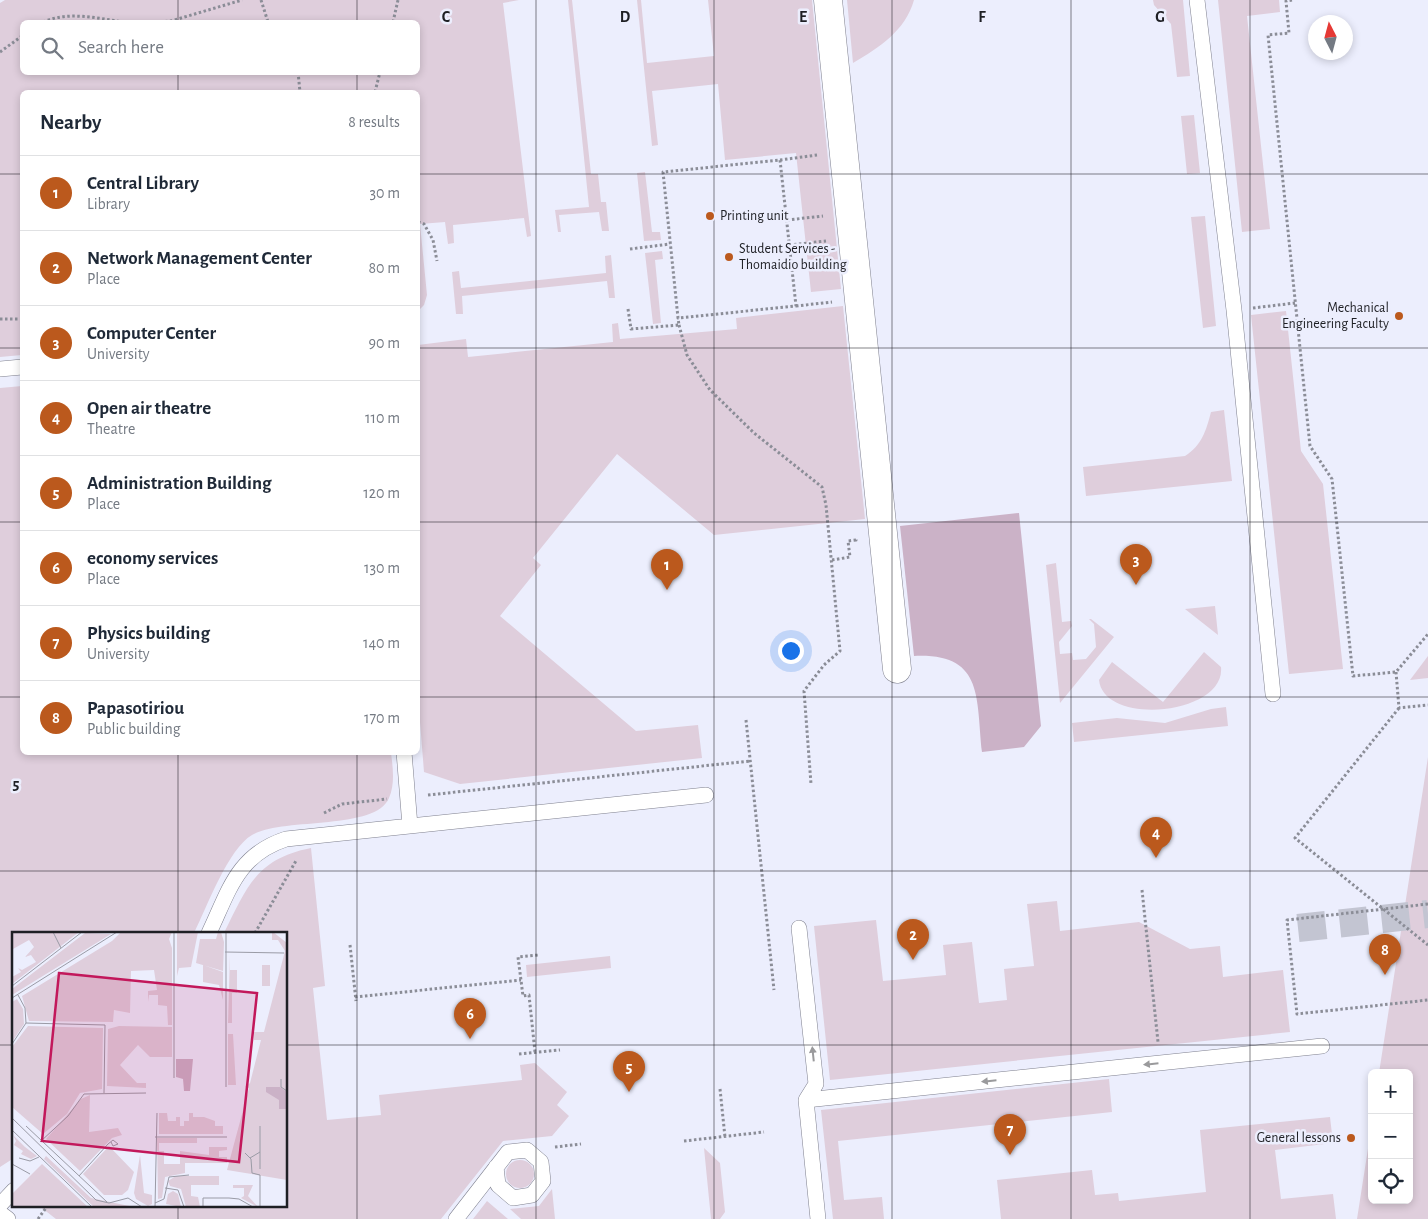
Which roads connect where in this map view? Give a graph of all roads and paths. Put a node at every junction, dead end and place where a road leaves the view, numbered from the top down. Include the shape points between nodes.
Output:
1 (242, 0) edge
2 (262, 0) edge
3 (398, 0) edge
4 (828, 0) edge
5 (1197, 0) edge
6 (1292, 0) edge
7 (48, 20) edge
8 (109, 20) edge
9 (174, 20) edge
10 (267, 20) edge
11 (393, 20) edge
12 (20, 37) edge
13 (0, 52) edge
14 (298, 75) edge
15 (379, 75) edge
16 (300, 90) edge
17 (376, 90) edge
18 (844, 152) junction
19 (780, 160) junction
20 (787, 220) junction
21 (420, 223) edge
22 (851, 226) junction
23 (670, 244) junction
24 (789, 245) junction
25 (630, 249) dead end
26 (437, 261) dead end
27 (859, 299) junction
28 (1295, 304) junction
29 (796, 306) junction
30 (628, 309) dead end
31 (1234, 310) junction
32 (20, 318) edge
33 (678, 318) junction
34 (0, 319) edge
35 (679, 325) junction
36 (20, 367) edge
37 (0, 369) edge
38 (856, 540) dead end
39 (832, 560) junction
40 (1428, 634) edge
41 (897, 669) dead end
42 (1396, 672) junction
43 (1274, 694) dead end
44 (1428, 705) edge
45 (1400, 708) junction
46 (746, 720) dead end
47 (404, 755) edge
48 (750, 761) junction
49 (811, 784) dead end
50 (706, 795) dead end
51 (408, 797) junction
52 (410, 826) junction
53 (310, 836) junction
54 (1142, 890) dead end
55 (1428, 904) edge
56 (1383, 910) junction
57 (799, 928) dead end
58 (209, 932) edge
59 (256, 932) edge
60 (350, 945) dead end
61 (1428, 945) edge
62 (539, 955) dead end
63 (521, 980) junction
64 (774, 990) dead end
65 (1428, 1000) edge
66 (1316, 1046) dead end
67 (560, 1050) dead end
68 (535, 1052) junction
69 (519, 1054) dead end
70 (1160, 1063) junction
71 (720, 1089) dead end
72 (806, 1100) junction
73 (764, 1132) dead end
74 (725, 1136) junction
75 (684, 1141) dead end
76 (496, 1167) dead end
77 (12, 1192) edge
78 (0, 1206) edge
79 (47, 1206) edge
80 (0, 1213) edge
81 (8, 1219) edge
82 (38, 1219) edge
83 (456, 1219) edge
84 (818, 1219) edge

1 - 9 path
2 - 10 path
3 - 11 path
4 - 18 street
5 - 31 lane
6 - 28 path via 1286,1 1289,33 1268,35
7 - 8 path via 74,15
12 - 13 path
14 - 16 path
15 - 17 path
18 - 19 path
18 - 22 street
19 - 20 path
19 - 23 path via 663,172
20 - 22 path
20 - 24 path
21 - 26 path via 433,240
22 - 24 path
22 - 27 street
23 - 25 path
23 - 33 path
24 - 29 path
27 - 29 path
27 - 41 street
28 - 31 path
28 - 42 path via 1310,446 1332,478 1353,676
29 - 33 path
30 - 35 path via 631,329
31 - 43 lane
32 - 34 path
33 - 35 path
35 - 39 path via 686,355 710,390 754,433 822,487
36 - 37 lane
38 - 39 path via 848,541 850,557
39 - 49 path via 840,651 824,664 804,690
40 - 42 path
42 - 45 path
44 - 45 path
45 - 56 path via 1294,838
46 - 48 path
47 - 51 lane
48 - 51 path
48 - 64 path
50 - 52 lane
51 - 52 lane
51 - 53 path via 330,808 321,815
52 - 53 lane
53 - 58 lane via 268,845 249,860 238,872
53 - 59 path
54 - 70 path
55 - 56 path
56 - 61 path
56 - 65 path via 1288,920 1297,1014
72 -> 57 lane via 816,1084
60 - 63 path via 355,999
62 - 63 path via 518,957
63 - 68 path via 523,996 529,995
66 - 70 lane
67 - 68 path
68 - 69 path
70 -> 72 lane
71 - 74 path
72 - 84 lane
73 - 74 path
74 - 75 path
76 - 83 lane
77 - 78 lane
79 - 82 path
80 - 81 lane

